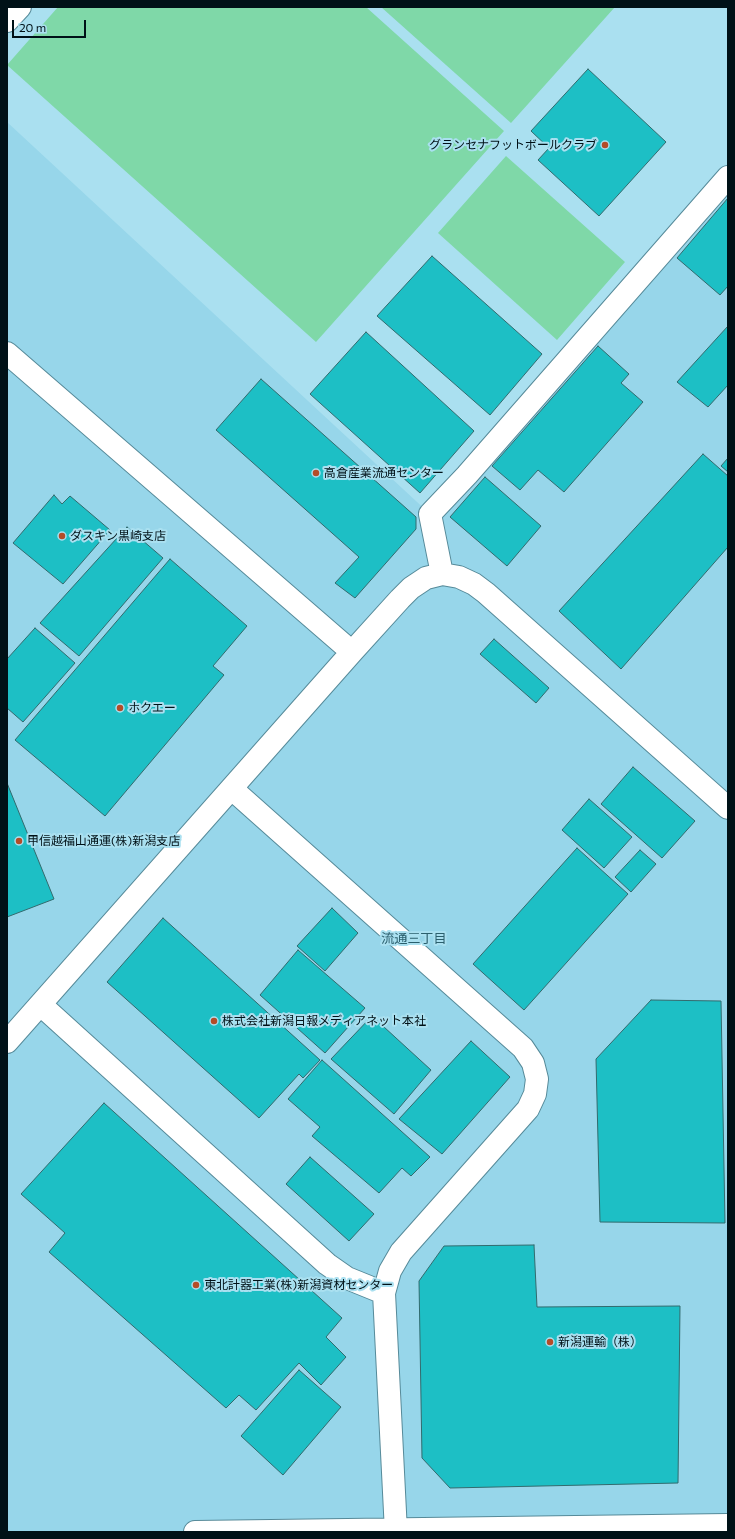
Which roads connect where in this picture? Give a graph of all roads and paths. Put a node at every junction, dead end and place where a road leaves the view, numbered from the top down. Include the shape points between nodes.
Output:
1 (20, 7) edge
2 (7, 21) edge
3 (728, 177) edge
4 (7, 354) edge
5 (442, 574) junction
6 (352, 652) junction
7 (232, 789) junction
8 (728, 808) edge
9 (41, 1005) junction
10 (7, 1042) edge
11 (384, 1293) junction
12 (728, 1525) edge
13 (396, 1531) edge
14 (195, 1532) edge

1 - 2 street
3 - 5 street via 430,514
4 - 6 street
5 - 6 street via 426,578 411,588
5 - 8 street via 459,577 486,593
6 - 7 street
7 - 9 street
7 - 11 street via 522,1048 533,1063 537,1079 535,1094 528,1109 401,1252 390,1271
9 - 10 street
9 - 11 street via 327,1264 347,1278
11 - 13 street
12 - 13 street
13 - 14 street

